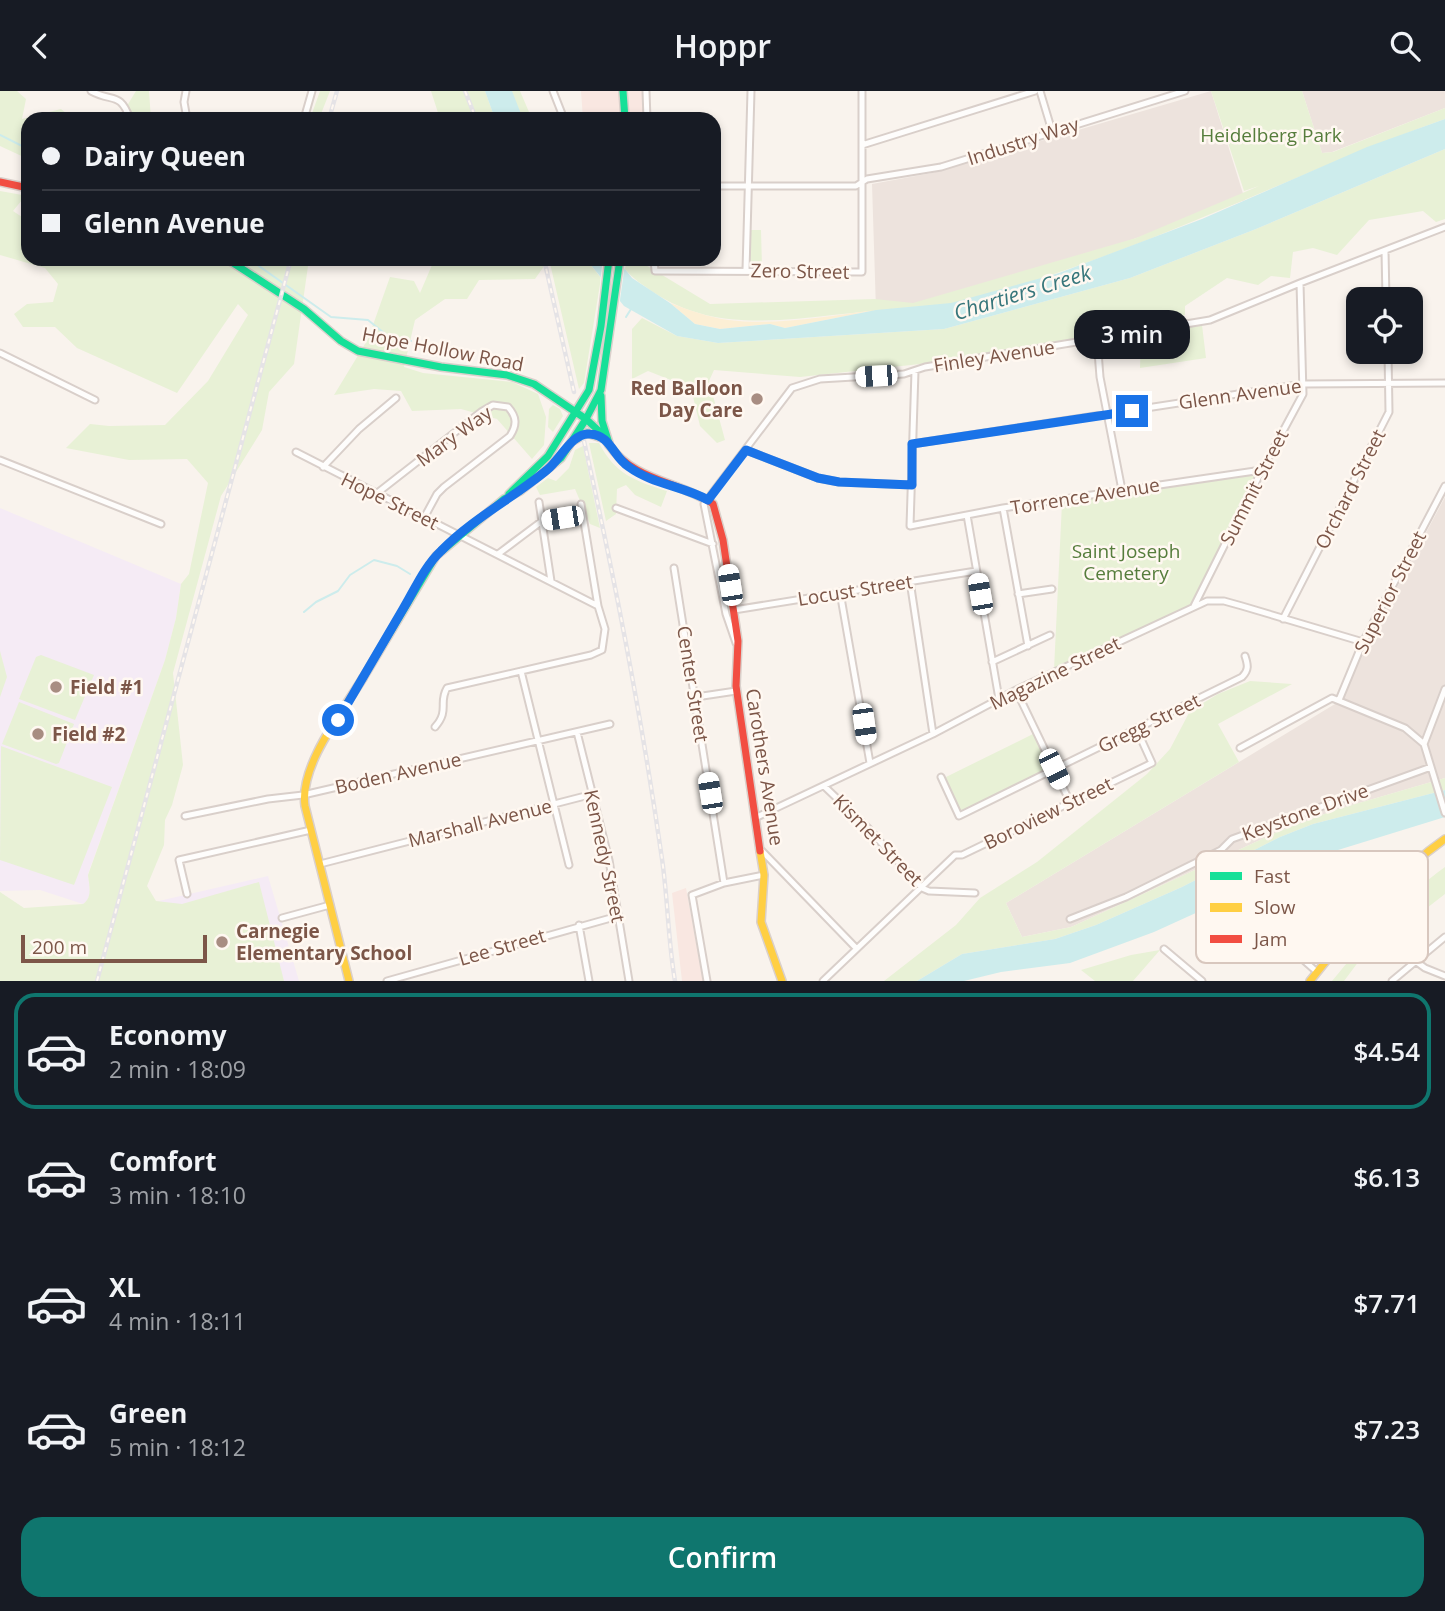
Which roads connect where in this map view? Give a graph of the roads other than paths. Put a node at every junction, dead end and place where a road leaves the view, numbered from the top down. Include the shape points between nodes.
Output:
1 (91, 91) edge
2 (186, 91) edge
3 (312, 91) edge
4 (554, 91) edge
5 (623, 91) edge
6 (646, 91) edge
7 (751, 91) edge
8 (862, 91) edge
9 (1037, 91) edge
10 (1185, 91) edge
11 (128, 112) edge
12 (186, 112) edge
13 (306, 112) edge
14 (562, 112) edge
15 (624, 112) edge
16 (647, 112) edge
17 (1052, 131) junction
18 (862, 145) junction
19 (0, 182) edge
20 (862, 184) junction
21 (21, 186) edge
22 (721, 186) edge
23 (749, 186) junction
24 (1445, 227) edge
25 (1385, 251) junction
26 (248, 266) edge
27 (608, 266) edge
28 (619, 266) edge
29 (655, 266) edge
30 (746, 270) junction
31 (1300, 283) junction
32 (1386, 287) edge
33 (1097, 339) junction
34 (0, 353) edge
35 (1388, 364) edge
36 (915, 371) junction
37 (1388, 383) junction
38 (1445, 383) edge
39 (1303, 384) junction
40 (601, 390) junction
41 (396, 398) dead end
42 (95, 400) dead end
43 (577, 411) junction
44 (1108, 414) junction
45 (586, 419) junction
46 (607, 441) junction
47 (570, 443) junction
48 (912, 444) junction
49 (746, 450) junction
50 (296, 451) dead end
51 (0, 460) edge
52 (323, 467) junction
53 (1262, 470) junction
54 (912, 485) junction
55 (1445, 486) edge
56 (1122, 490) junction
57 (376, 494) junction
58 (505, 499) junction
59 (708, 500) junction
60 (539, 502) dead end
61 (581, 504) dead end
62 (616, 508) dead end
63 (1003, 508) junction
64 (582, 515) junction
65 (967, 515) junction
66 (424, 518) junction
67 (542, 521) junction
68 (161, 524) dead end
69 (459, 535) junction
70 (713, 544) junction
71 (498, 554) junction
72 (674, 568) dead end
73 (976, 571) junction
74 (551, 581) junction
75 (910, 581) junction
76 (1052, 589) dead end
77 (840, 592) junction
78 (1018, 594) junction
79 (598, 606) junction
80 (1194, 606) junction
81 (734, 610) junction
82 (1283, 619) junction
83 (1050, 635) dead end
84 (1363, 642) junction
85 (738, 646) junction
86 (1028, 646) junction
87 (1245, 656) dead end
88 (992, 662) junction
89 (521, 671) junction
90 (1445, 689) edge
91 (1016, 690) junction
92 (736, 691) junction
93 (696, 697) junction
94 (999, 699) junction
95 (1339, 700) junction
96 (610, 724) dead end
97 (435, 727) dead end
98 (1136, 728) junction
99 (577, 732) junction
100 (933, 734) junction
101 (537, 741) junction
102 (1424, 744) junction
103 (1240, 748) dead end
104 (870, 763) junction
105 (1431, 767) junction
106 (1054, 769) junction
107 (941, 777) dead end
108 (824, 786) junction
109 (593, 794) junction
110 (303, 795) junction
111 (1070, 802) junction
112 (554, 804) junction
113 (1445, 813) edge
114 (185, 816) dead end
115 (757, 817) junction
116 (311, 830) junction
117 (1445, 839) edge
118 (762, 851) junction
119 (1219, 851) edge
120 (1427, 851) edge
121 (1196, 862) edge
122 (320, 864) junction
123 (569, 865) dead end
124 (764, 876) junction
125 (724, 883) junction
126 (922, 888) junction
127 (975, 893) dead end
128 (187, 894) dead end
129 (330, 905) junction
130 (618, 916) junction
131 (282, 918) dead end
132 (1070, 919) dead end
133 (579, 925) junction
134 (1445, 937) edge
135 (856, 948) junction
136 (1164, 949) dead end
137 (1428, 950) edge
138 (1307, 963) edge
139 (1324, 963) edge
140 (1411, 963) edge
141 (1418, 963) edge
142 (1317, 972) junction
143 (1195, 975) junction
144 (1445, 979) edge
145 (349, 981) edge
146 (387, 981) edge
147 (589, 981) edge
148 (629, 981) edge
149 (707, 981) edge
150 (782, 981) edge
151 (823, 981) edge
152 (1190, 981) edge
153 (1202, 981) edge
154 (1310, 981) edge
155 (1392, 981) edge

1 - 11 street via 120,98
2 - 12 street
3 - 13 street
4 - 14 street
5 - 15 main road
6 - 16 street
7 - 23 street
8 - 18 street
9 - 17 street
9 - 18 street
10 - 17 street, Industry Way
17 - 20 street, Industry Way via 941,167 867,179
18 - 20 street
19 - 21 main road
20 - 23 street, Industry Way
20 - 30 street, Zero Street via 862,272
22 - 23 street, Industry Way
23 - 30 street
24 - 25 street, Finley Avenue
25 - 31 street, Finley Avenue
25 - 32 street
26 - 43 main road, Hope Hollow Road via 358,351 516,377
27 - 43 main road via 591,380
28 - 40 main road
29 - 30 street, Zero Street via 655,271
31 - 33 street, Finley Avenue via 1210,320
31 - 39 street, Summit Street
33 - 36 street, Finley Avenue
33 - 44 street
34 - 42 street
35 - 37 street, Orchard Street
36 - 48 street
36 - 49 street, Finley Avenue via 820,379 792,388
37 - 38 street, Glenn Avenue
37 - 39 street, Glenn Avenue
37 - 82 street, Orchard Street via 1389,412
39 - 44 street, Glenn Avenue
39 - 53 street, Summit Street via 1303,394
40 - 45 main road
40 - 46 main road
41 - 52 street
43 - 45 main road, Hope Hollow Road
43 - 58 main road via 548,456
44 - 48 street, Glenn Avenue
44 - 56 street
45 - 46 main road
45 - 47 main road
46 - 47 main road via 587,433
46 - 59 main road via 629,468
47 - 58 main road via 552,466
48 - 54 street
49 - 54 street via 818,478
49 - 59 street, Finley Avenue
50 - 52 street, Hope Street
51 - 68 street
52 - 57 street, Hope Street
53 - 56 street, Torrence Avenue
53 - 80 street, Summit Street
54 - 65 street, Torrence Avenue via 910,526
55 - 84 street, Superior Street
56 - 63 street, Torrence Avenue
57 - 66 street, Hope Street
57 - 66 street, Mary Way via 481,412 493,405 508,407 515,427 510,436 444,486
58 - 69 main road
59 - 70 street via 704,508
59 - 81 main road, Carothers Avenue via 716,510
60 - 67 street
61 - 64 street
62 - 70 street
63 - 65 street, Torrence Avenue
63 - 78 street
64 - 67 street
64 - 79 street
65 - 73 street
66 - 69 street, Hope Street
67 - 71 street
67 - 74 street
69 - 71 street, Hope Street
69 - 110 main road via 425,571 310,766
70 - 85 street via 726,614
71 - 74 street, Hope Street
72 - 93 street, Center Street
73 - 75 street, Locust Street
73 - 88 street
74 - 79 street, Hope Street
75 - 77 street, Locust Street
75 - 100 street
76 - 78 street
77 - 81 street, Locust Street
77 - 104 street
78 - 86 street
79 - 89 street via 605,629 602,650
80 - 82 street, Magazine Street via 1224,601
80 - 91 street, Magazine Street
81 - 85 main road, Carothers Avenue
82 - 84 street, Magazine Street
83 - 86 street
84 - 95 street, Superior Street
85 - 92 main road, Carothers Avenue
86 - 88 street
87 - 98 street, Gregg Street via 1247,673 1242,677
88 - 94 street
89 - 97 street via 447,688 445,710
89 - 101 street
90 - 102 street
91 - 94 street, Magazine Street
91 - 106 street
92 - 93 street
92 - 115 main road, Carothers Avenue
93 - 125 street, Center Street
94 - 100 street, Magazine Street
95 - 102 street via 1405,728
95 - 103 street via 1332,698
96 - 99 street, Boden Avenue
98 - 106 street, Gregg Street
98 - 111 street, Boroview Street via 1152,762
99 - 101 street, Boden Avenue
99 - 109 street, Kennedy Street
100 - 104 street, Magazine Street
101 - 110 street, Boden Avenue
101 - 112 street
102 - 105 street
104 - 108 street, Magazine Street
105 - 113 street
105 - 119 street, Keystone Drive via 1232,839
106 - 107 street, Gregg Street via 959,816
106 - 111 street
108 - 115 street, Magazine Street
108 - 126 street, Kismet Street
109 - 112 street, Marshall Avenue
109 - 130 street, Kennedy Street
110 - 114 street, Boden Avenue
110 - 116 main road
111 - 126 street, Boroview Street via 955,855
112 - 122 street, Marshall Avenue
112 - 123 street
115 - 118 main road, Carothers Avenue
116 - 122 main road
116 - 128 street via 179,860
117 - 120 main road
118 - 124 main road, Carothers Avenue
118 - 135 street
121 - 132 street, Keystone Drive
122 - 129 main road
124 - 125 street
124 - 150 main road, Carothers Avenue via 761,922
125 - 149 street via 692,895
126 - 127 street, Kismet Street
126 - 135 street, Boroview Street
129 - 131 street
129 - 145 main road
130 - 133 street, Lee Street
130 - 148 street, Kennedy Street
133 - 146 street, Lee Street
133 - 147 street
134 - 137 street
135 - 151 street, Boroview Street
136 - 143 street
138 - 142 street
139 - 142 main road
140 - 155 street
141 - 144 street
142 - 154 main road
143 - 152 street
143 - 153 street

